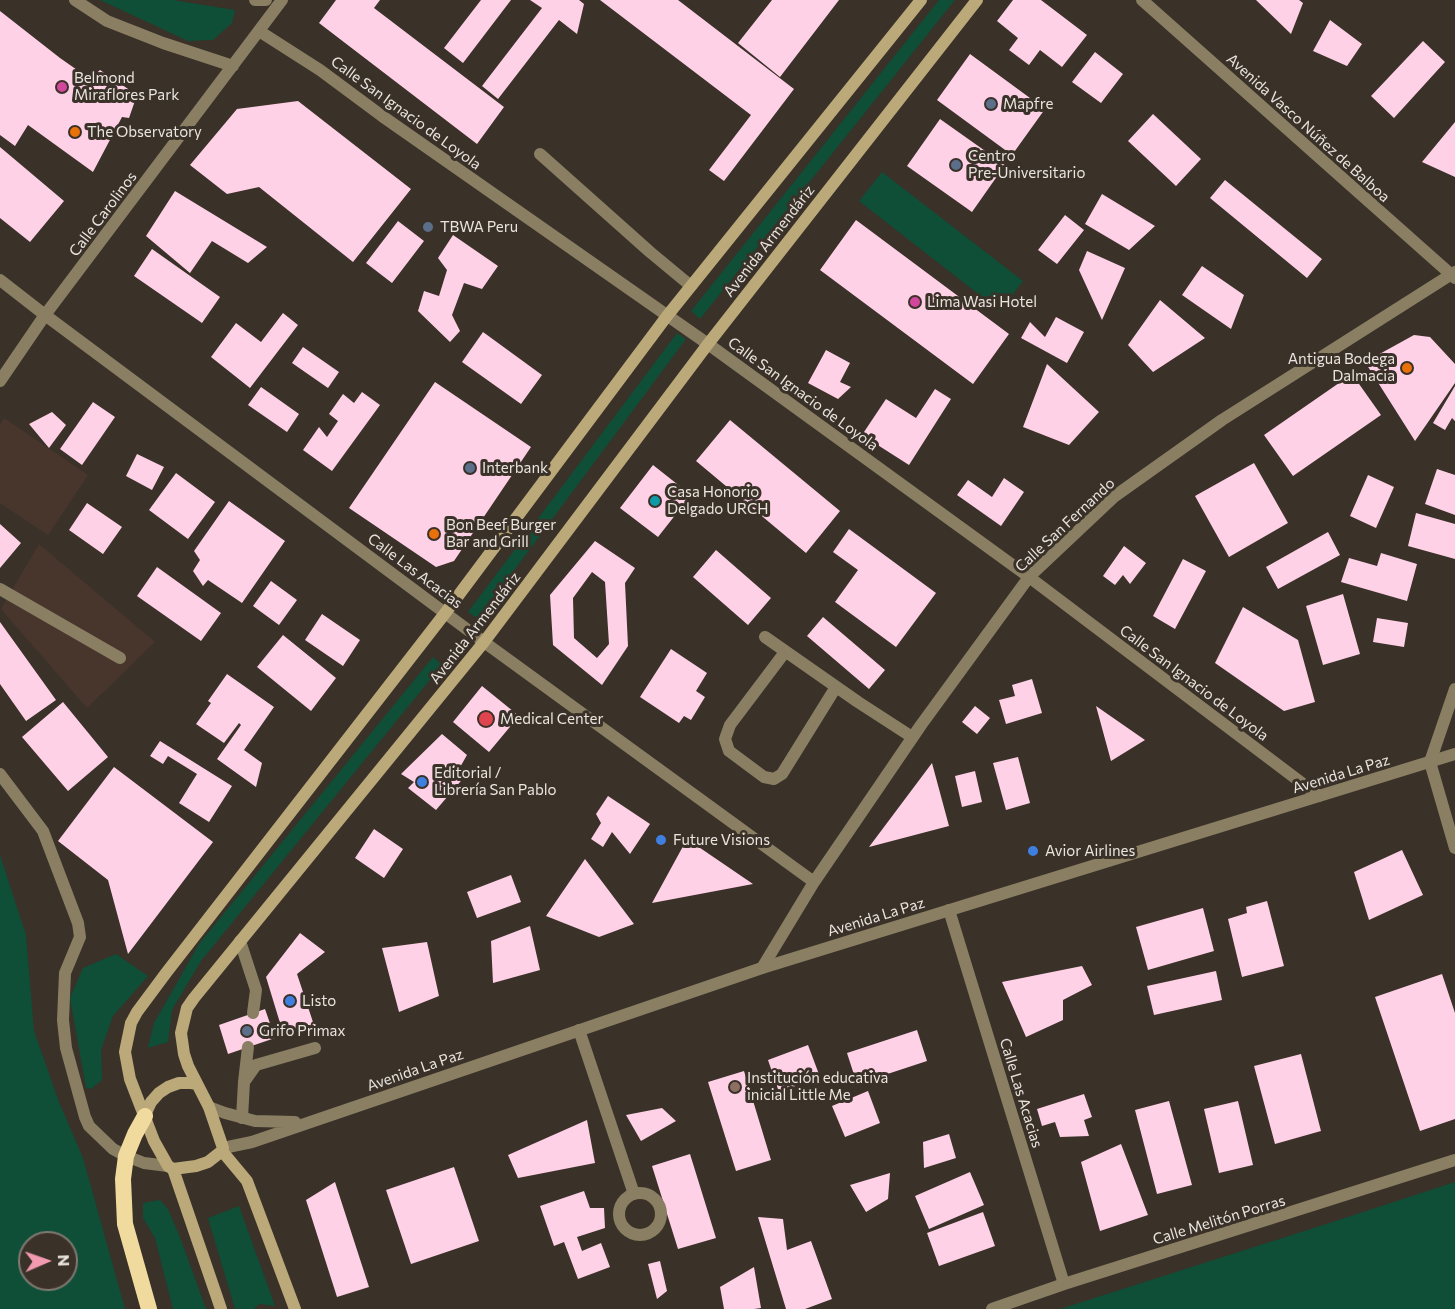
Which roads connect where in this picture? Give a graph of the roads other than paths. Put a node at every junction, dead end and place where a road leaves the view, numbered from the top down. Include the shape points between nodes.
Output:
1 (75, 0) edge
2 (255, 0) edge
3 (266, 0) edge
4 (282, 0) edge
5 (921, 0) edge
6 (977, 0) edge
7 (1142, 0) edge
8 (259, 31) junction
9 (233, 66) junction
10 (540, 154) dead end
11 (1454, 275) edge
12 (0, 280) edge
13 (691, 286) junction
14 (45, 315) junction
15 (667, 316) junction
16 (708, 344) junction
17 (0, 381) edge
18 (1029, 577) junction
19 (0, 590) edge
20 (446, 612) junction
21 (765, 637) dead end
22 (484, 642) junction
23 (785, 652) junction
24 (120, 658) dead end
25 (836, 687) junction
26 (1455, 689) edge
27 (912, 737) junction
28 (1455, 754) edge
29 (1430, 762) junction
30 (0, 774) edge
31 (1319, 796) junction
32 (1455, 848) edge
33 (814, 882) junction
34 (949, 910) junction
35 (240, 941) junction
36 (762, 968) junction
37 (253, 1013) dead end
38 (579, 1030) junction
39 (249, 1047) dead end
40 (315, 1048) dead end
41 (244, 1082) junction
42 (197, 1084) junction
43 (209, 1107) junction
44 (145, 1116) junction
45 (242, 1118) junction
46 (311, 1121) junction
47 (223, 1149) junction
48 (126, 1156) junction
49 (1455, 1160) edge
50 (171, 1167) junction
51 (634, 1194) dead end
52 (1064, 1284) junction
53 (149, 1309) edge
54 (221, 1309) edge
55 (295, 1309) edge
56 (992, 1309) edge

1 - 9 street via 107,21
2 - 3 street
4 - 8 street, Calle Carolinos
5 - 13 main road
6 - 16 main road, Avenida Armendáriz
7 - 11 street, Avenida Vasco Núñez de Balboa
8 - 9 street, Calle Carolinos
8 - 15 street, Calle San Ignacio de Loyola
9 - 14 street, Calle Carolinos
10 - 13 street
11 - 18 street, Calle San Fernando via 1221,420 1115,496
12 - 14 street, Calle Las Acacias
13 - 15 main road
14 - 17 street, Calle Carolinos
14 - 20 street, Calle Las Acacias
15 - 16 street, Calle San Ignacio de Loyola
15 - 20 main road
16 - 18 street, Calle San Ignacio de Loyola
16 - 22 main road, Avenida Armendáriz
18 - 27 street, Calle San Fernando
18 - 31 street, Calle San Ignacio de Loyola
19 - 24 street
20 - 22 street, Calle Las Acacias
20 - 44 main road via 137,1012 125,1052 130,1079
21 - 23 street
22 - 33 street, Calle Las Acacias
22 - 35 main road, Avenida Armendáriz
23 - 25 street
23 - 25 street via 730,725 725,739 729,751 764,777 774,779 782,774
25 - 27 street
26 - 29 street
27 - 33 street, Calle San Fernando
28 - 29 street, Avenida La Paz
29 - 31 street, Avenida La Paz
29 - 32 street
30 - 48 street via 43,831 78,923 80,937 65,973 66,1048 89,1126
31 - 34 street, Avenida La Paz
33 - 36 street, Calle San Fernando
34 - 36 street, Avenida La Paz
34 - 52 street, Calle Las Acacias
35 - 37 street via 256,990
35 - 42 main road, Avenida Armendáriz via 187,1008 181,1033 188,1066
36 - 38 street, Avenida La Paz
38 - 46 street, Avenida La Paz
38 - 51 street
39 - 41 street
40 - 41 street via 256,1065
41 - 45 street
42 - 43 main road, Avenida Armendáriz
42 - 44 main road via 168,1087 151,1102
43 - 45 street
43 - 47 main road, Avenida Armendáriz
44 - 48 highway
44 - 50 main road via 154,1141
45 - 46 street
46 - 47 street
47 - 50 main road via 208,1162
47 - 55 main road, Avenida Armendáriz via 247,1180
48 - 50 street
48 - 53 highway via 125,1224
49 - 52 street, Calle Melitón Porras
50 - 54 main road
52 - 56 street, Calle Melitón Porras

